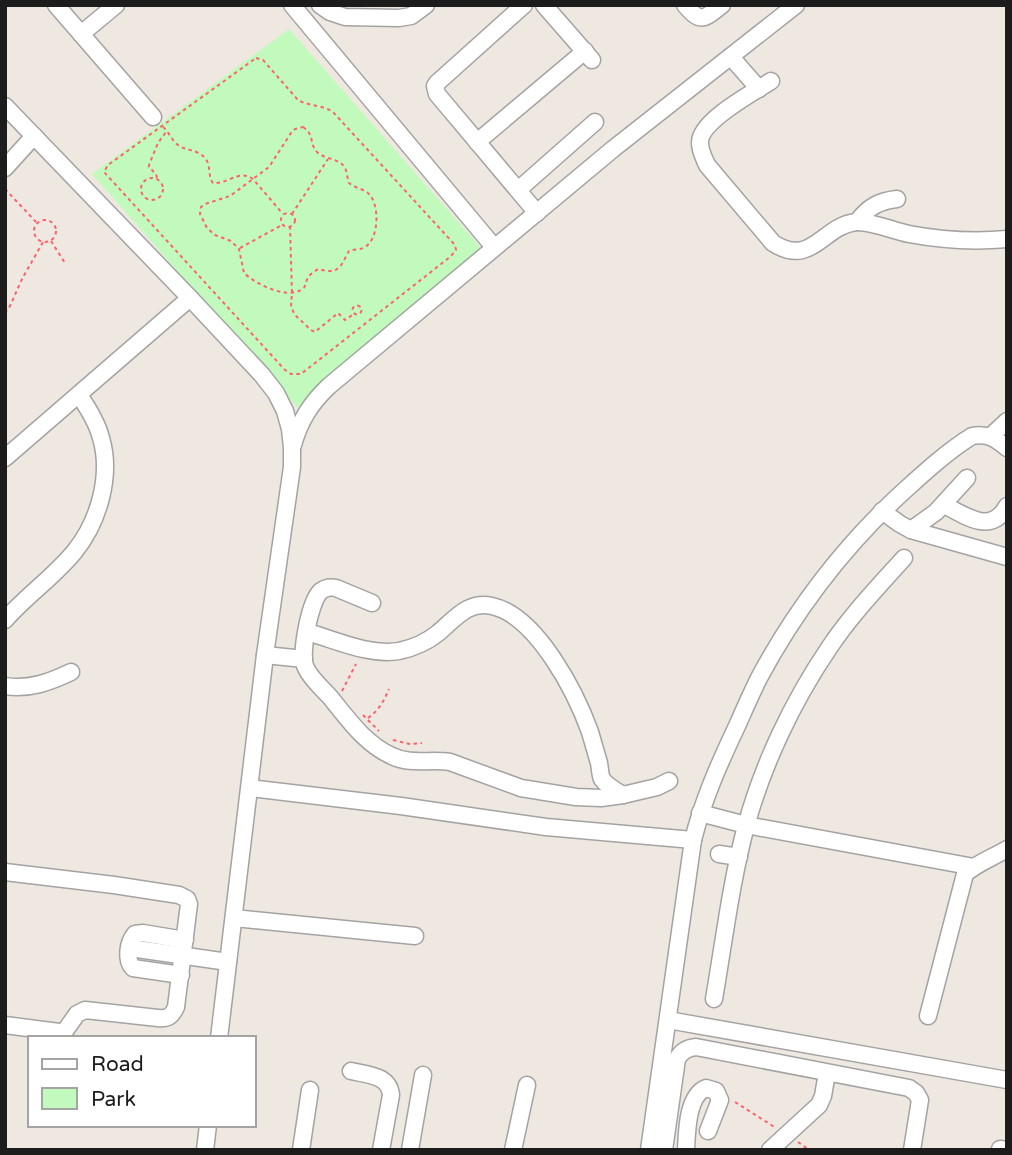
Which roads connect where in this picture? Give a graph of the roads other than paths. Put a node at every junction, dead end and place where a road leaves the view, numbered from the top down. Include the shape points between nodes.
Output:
1 (56, 5) edge
2 (116, 5) edge
3 (292, 5) edge
4 (320, 5) edge
5 (426, 5) edge
6 (524, 5) edge
7 (544, 5) edge
8 (685, 5) edge
9 (722, 5) edge
10 (796, 5) edge
11 (81, 34) junction
12 (731, 57) junction
13 (5, 106) edge
14 (157, 121) road end
15 (595, 122) dead end
16 (34, 136) junction
17 (477, 142) junction
18 (5, 168) edge
19 (518, 190) junction
20 (897, 199) dead end
21 (537, 213) junction
22 (857, 222) junction
23 (1007, 239) edge
24 (494, 247) junction
25 (190, 298) junction
26 (79, 395) junction
27 (1007, 421) edge
28 (991, 436) junction
29 (292, 448) junction
30 (1007, 448) edge
31 (5, 458) edge
32 (967, 478) dead end
33 (944, 505) junction
34 (1007, 506) edge
35 (882, 511) junction
36 (911, 530) junction
37 (1007, 557) edge
38 (904, 558) dead end
39 (372, 603) dead end
40 (5, 620) edge
41 (307, 632) junction
42 (265, 655) junction
43 (304, 659) junction
44 (71, 672) dead end
45 (5, 686) edge
46 (603, 780) junction
47 (669, 781) dead end
48 (250, 788) junction
49 (623, 795) junction
50 (590, 798) junction
51 (700, 813) junction
52 (746, 825) junction
53 (693, 840) junction
54 (1007, 849) edge
55 (719, 854) dead end
56 (738, 858) junction
57 (974, 867) junction
58 (5, 872) edge
59 (234, 918) junction
60 (415, 936) dead end
61 (184, 948) junction
62 (228, 962) junction
63 (181, 975) junction
64 (714, 999) dead end
65 (928, 1016) dead end
66 (668, 1020) junction
67 (5, 1025) edge
68 (219, 1036) edge
69 (351, 1071) dead end
70 (827, 1073) junction
71 (423, 1074) dead end
72 (1007, 1080) edge
73 (527, 1085) dead end
74 (310, 1090) dead end
75 (208, 1127) edge
76 (708, 1131) dead end
77 (1000, 1149) edge
78 (205, 1150) edge
79 (301, 1150) edge
80 (381, 1150) edge
81 (410, 1150) edge
82 (513, 1150) edge
83 (649, 1150) edge
84 (664, 1150) edge
85 (686, 1150) edge
86 (770, 1150) edge
87 (912, 1150) edge
88 (1007, 1150) edge

1 - 11 street
2 - 11 street
3 - 24 street
4 - 5 street via 345,17 405,18
6 - 17 street via 435,86
7 - 17 street via 588,56
8 - 9 street via 700,18
10 - 12 street
11 - 14 street
12 - 21 street
12 - 22 street via 765,85 706,128 699,143 707,165 783,249 806,250
13 - 16 street
15 - 19 street
16 - 18 street
16 - 25 street
17 - 19 street
19 - 21 street
20 - 22 street via 874,205
21 - 24 street
22 - 23 street via 933,238
24 - 29 street via 316,398
25 - 26 street
25 - 29 street via 276,393
26 - 31 street
26 - 40 street via 95,421 105,458 94,517 74,552
27 - 28 street
28 - 30 street
28 - 35 street via 981,434 963,442
29 - 42 street
32 - 33 street
33 - 34 street via 984,522 993,521
33 - 36 street
35 - 36 street
35 - 51 street via 790,626 760,678
36 - 37 street
38 - 52 street via 830,646 799,696
39 - 41 street via 337,589 324,589 313,604
41 - 43 street
41 - 46 street via 386,652 426,641 467,608 479,605 502,610 525,626 561,671 591,735
42 - 43 street
42 - 48 street
43 - 50 street via 312,676 366,739 394,758 450,762 521,788
44 - 45 street via 23,688
46 - 49 street
46 - 50 street
47 - 49 street
48 - 53 street via 545,827
48 - 59 street
49 - 50 street
51 - 52 street
51 - 53 street
52 - 56 street
52 - 57 street
53 - 66 street
54 - 57 street
55 - 56 street
56 - 64 street
57 - 65 street via 963,880
58 - 61 street via 113,893 184,896 189,904
59 - 60 street
59 - 62 street
61 - 62 street
61 - 63 street
61 - 63 street via 139,933 132,937 128,963 133,968
62 - 68 street
63 - 67 street via 170,1017 108,1004 77,1014 65,1031
66 - 72 street
66 - 83 street
69 - 80 street via 383,1079 391,1089
70 - 84 street via 688,1048 677,1059
70 - 86 street via 818,1105
70 - 87 street via 916,1093 920,1100
71 - 81 street
73 - 82 street
74 - 79 street
75 - 78 street
76 - 85 street via 720,1100 716,1091 706,1088 697,1093
77 - 88 street

